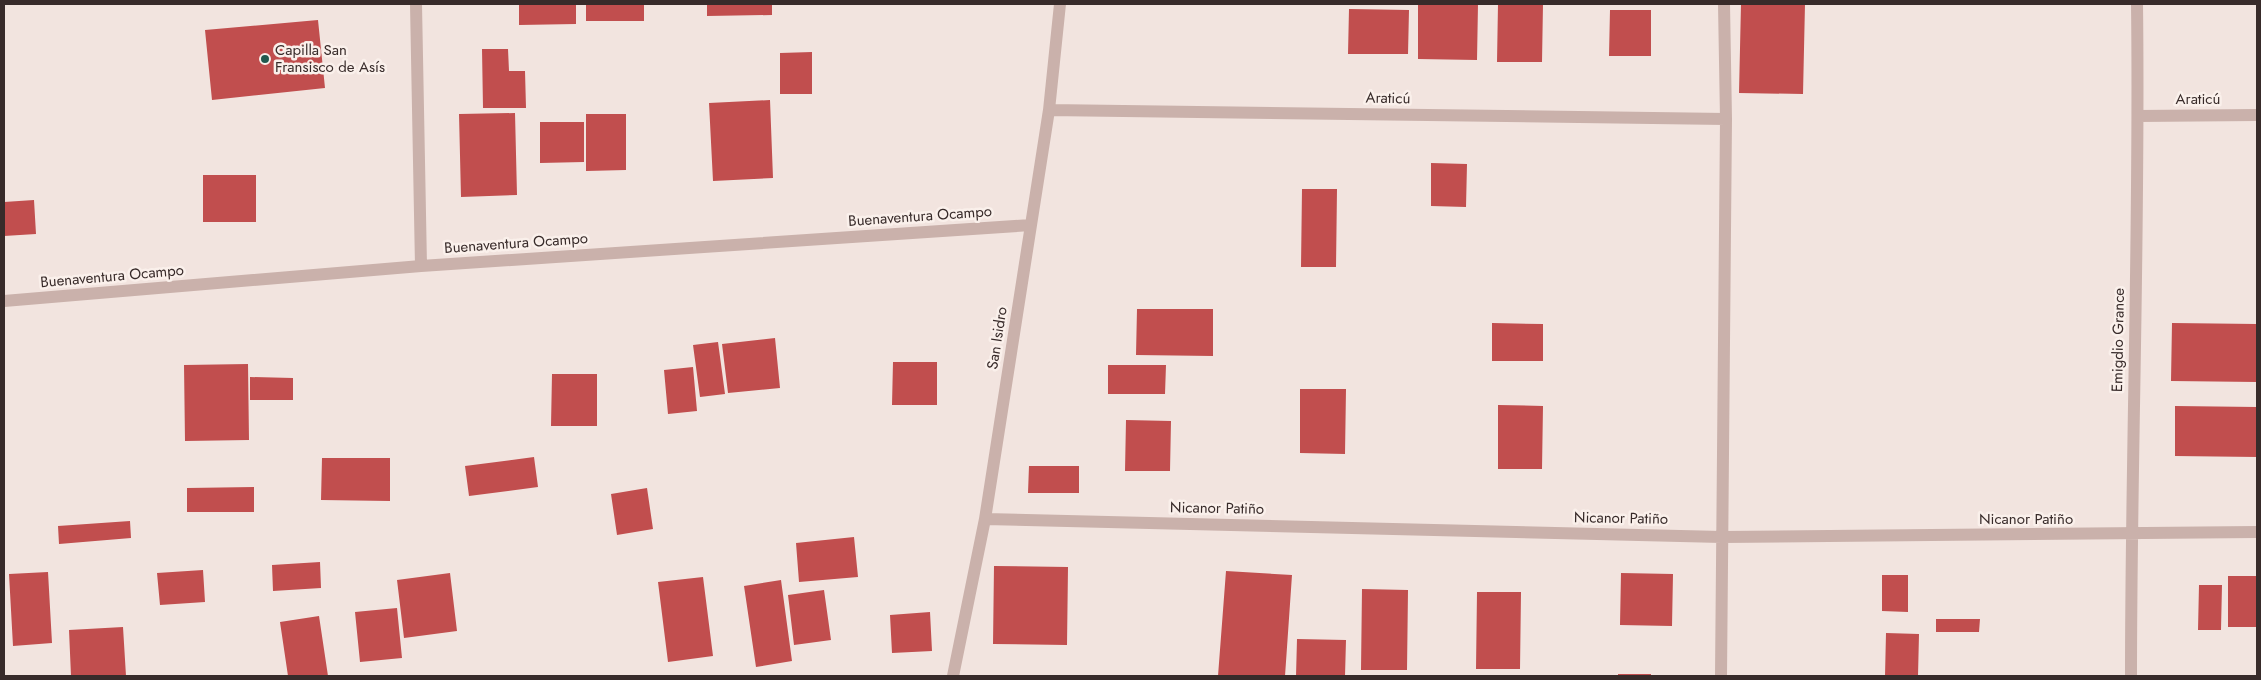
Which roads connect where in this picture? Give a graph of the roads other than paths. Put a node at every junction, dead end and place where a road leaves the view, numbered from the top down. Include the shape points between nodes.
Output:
1 (416, 4) edge
2 (1060, 4) edge
3 (1724, 4) edge
4 (2137, 4) edge
5 (1049, 110) junction
6 (2257, 115) edge
7 (2138, 116) junction
8 (1726, 119) junction
9 (1031, 225) junction
10 (421, 266) junction
11 (4, 302) edge
12 (985, 519) junction
13 (2257, 532) edge
14 (2131, 534) junction
15 (1722, 537) junction
16 (953, 676) edge
17 (1721, 676) edge
18 (2131, 676) edge

1 - 10 street
2 - 5 street, San Isidro
3 - 8 street
4 - 7 street, Emigdio Grance
5 - 8 street, Araticú
5 - 9 street, San Isidro
6 - 7 street, Araticú
7 - 14 street, Emigdio Grance
8 - 15 street
9 - 10 street, Buenaventura Ocampo
9 - 12 street, San Isidro
10 - 11 street, Buenaventura Ocampo
12 - 15 street, Nicanor Patiño
12 - 16 street, San Isidro
13 - 14 street, Nicanor Patiño
14 - 15 street, Nicanor Patiño
14 - 18 street, Emigdio Grance
15 - 17 street

